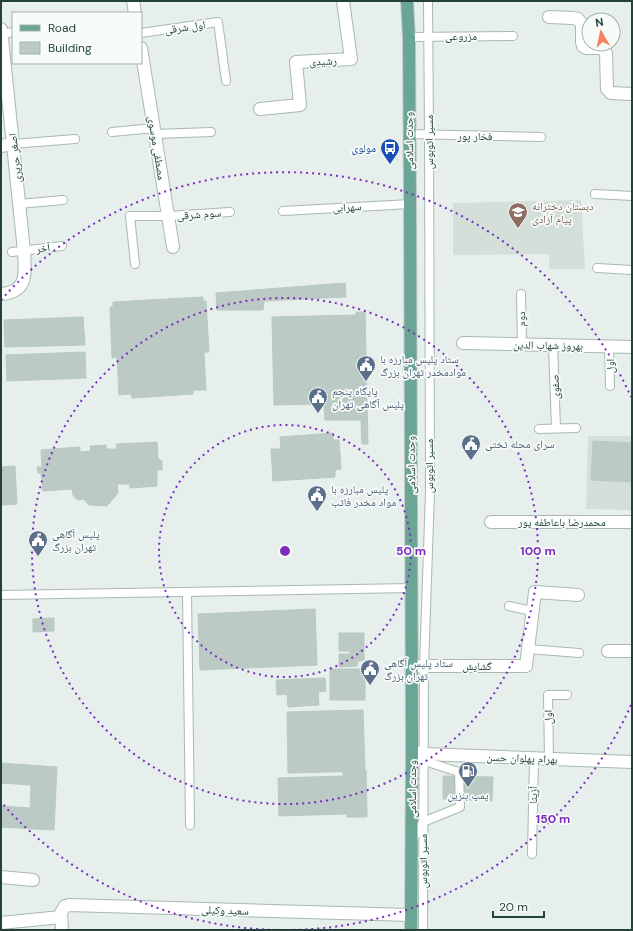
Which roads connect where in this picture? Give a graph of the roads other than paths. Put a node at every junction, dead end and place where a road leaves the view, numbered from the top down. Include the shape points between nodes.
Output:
1 (134, 1) edge
2 (343, 1) edge
3 (407, 1) edge
4 (428, 1) edge
5 (135, 12) edge
6 (549, 17) dead end
7 (5, 32) edge
8 (142, 33) edge
9 (428, 36) junction
10 (513, 36) dead end
11 (409, 37) junction
12 (142, 54) edge
13 (226, 81) dead end
14 (632, 94) edge
15 (260, 109) dead end
16 (154, 131) junction
17 (112, 132) dead end
18 (211, 132) dead end
19 (409, 134) junction
20 (430, 135) junction
21 (541, 137) dead end
22 (75, 138) dead end
23 (7, 145) edge
24 (595, 194) dead end
25 (632, 196) edge
26 (63, 200) dead end
27 (20, 204) junction
28 (410, 204) junction
29 (283, 211) dead end
30 (230, 212) dead end
31 (168, 216) junction
32 (62, 246) dead end
33 (173, 247) dead end
34 (18, 251) junction
35 (135, 264) dead end
36 (597, 268) dead end
37 (632, 270) edge
38 (1, 294) edge
39 (521, 294) dead end
40 (463, 343) dead end
41 (522, 344) junction
42 (553, 345) junction
43 (610, 346) junction
44 (632, 347) edge
45 (610, 386) dead end
46 (556, 428) junction
47 (576, 428) dead end
48 (539, 429) dead end
49 (491, 522) dead end
50 (632, 522) edge
51 (411, 588) junction
52 (186, 592) junction
53 (1, 595) edge
54 (578, 595) dead end
55 (509, 606) dead end
56 (532, 611) junction
57 (528, 649) junction
58 (608, 650) dead end
59 (632, 651) edge
60 (579, 653) dead end
61 (424, 666) junction
62 (411, 667) junction
63 (567, 695) dead end
64 (412, 752) junction
65 (424, 758) junction
66 (534, 759) junction
67 (548, 759) junction
68 (632, 762) edge
69 (423, 822) junction
70 (190, 824) dead end
71 (412, 843) junction
72 (532, 854) dead end
73 (1, 877) edge
74 (33, 880) dead end
75 (412, 915) junction
76 (62, 917) junction
77 (1, 923) edge
78 (62, 930) edge
79 (411, 930) edge
80 (423, 930) edge

1 - 5 street
2 - 15 street, رشیدی via 351,59 296,62 300,105
3 - 11 main road, وحدت اسلامی
4 - 9 lane, مسیر اتوبوس
6 - 14 street via 578,19 582,24 583,46 602,48 606,53 607,89 611,93
7 - 23 street, اصغر حریری
8 - 13 lane, اول شرقی via 218,22
9 - 10 lane, مزروعی
9 - 11 lane, مزروعی
9 - 20 lane, مسیر اتوبوس
11 - 19 main road, وحدت اسلامی
12 - 16 street, مصطفی موسوی
16 - 17 lane
16 - 18 lane
16 - 31 street, مصطفی موسوی
19 - 20 lane, فخار پور
19 - 28 main road, وحدت اسلامی
20 - 21 lane, فخار پور
20 - 61 lane, مسیر اتوبوس via 430,492
22 - 23 lane
23 - 27 street, اصغر حریری
24 - 25 lane
26 - 27 lane
27 - 34 street, اصغر حریری
28 - 29 lane, سهرابی
28 - 51 main road, وحدت اسلامی
30 - 31 lane, سوم شرقی
31 - 33 street, مصطفی موسوی
31 - 35 lane, سوم شرقی via 130,216
32 - 34 lane, آخر
34 - 38 street, اصغر حریری via 24,274 21,286 14,291
36 - 37 lane
39 - 41 lane, دوم
40 - 41 street, بهروز شهاب الدین
41 - 42 street, بهروز شهاب الدین
42 - 43 street, بهروز شهاب الدین
42 - 46 lane, صفوی
43 - 44 street, بهروز شهاب الدین
43 - 45 lane, اول
46 - 47 lane
46 - 48 lane
49 - 50 street, محمدرضا باعاطفه پور
51 - 52 lane
51 - 62 main road, وحدت اسلامی
52 - 53 lane
52 - 70 lane
54 - 56 street, گشایش via 535,592
55 - 56 lane
56 - 57 street, گشایش
57 - 60 lane
57 - 61 street, گشایش via 526,666
58 - 59 street
61 - 62 street, گشایش
61 - 65 lane, مسیر اتوبوس
62 - 64 main road, وحدت اسلامی
63 - 67 lane, اول via 548,695
64 - 65 street, بهرام پهلوان حسن
64 - 71 main road, وحدت اسلامی
65 - 66 street, بهرام پهلوان حسن
65 - 69 lane, مسیر اتوبوس
65 - 69 lane via 459,772 460,807
66 - 67 street, بهرام پهلوان حسن
66 - 72 lane, آزیتا
67 - 68 street, بهرام پهلوان حسن
69 - 71 lane
69 - 80 lane, مسیر اتوبوس
71 - 75 main road, وحدت اسلامی
73 - 74 street
75 - 76 street, سعید وکیلی via 69,905 62,909
75 - 79 main road, وحدت اسلامی
76 - 77 street
76 - 78 street

